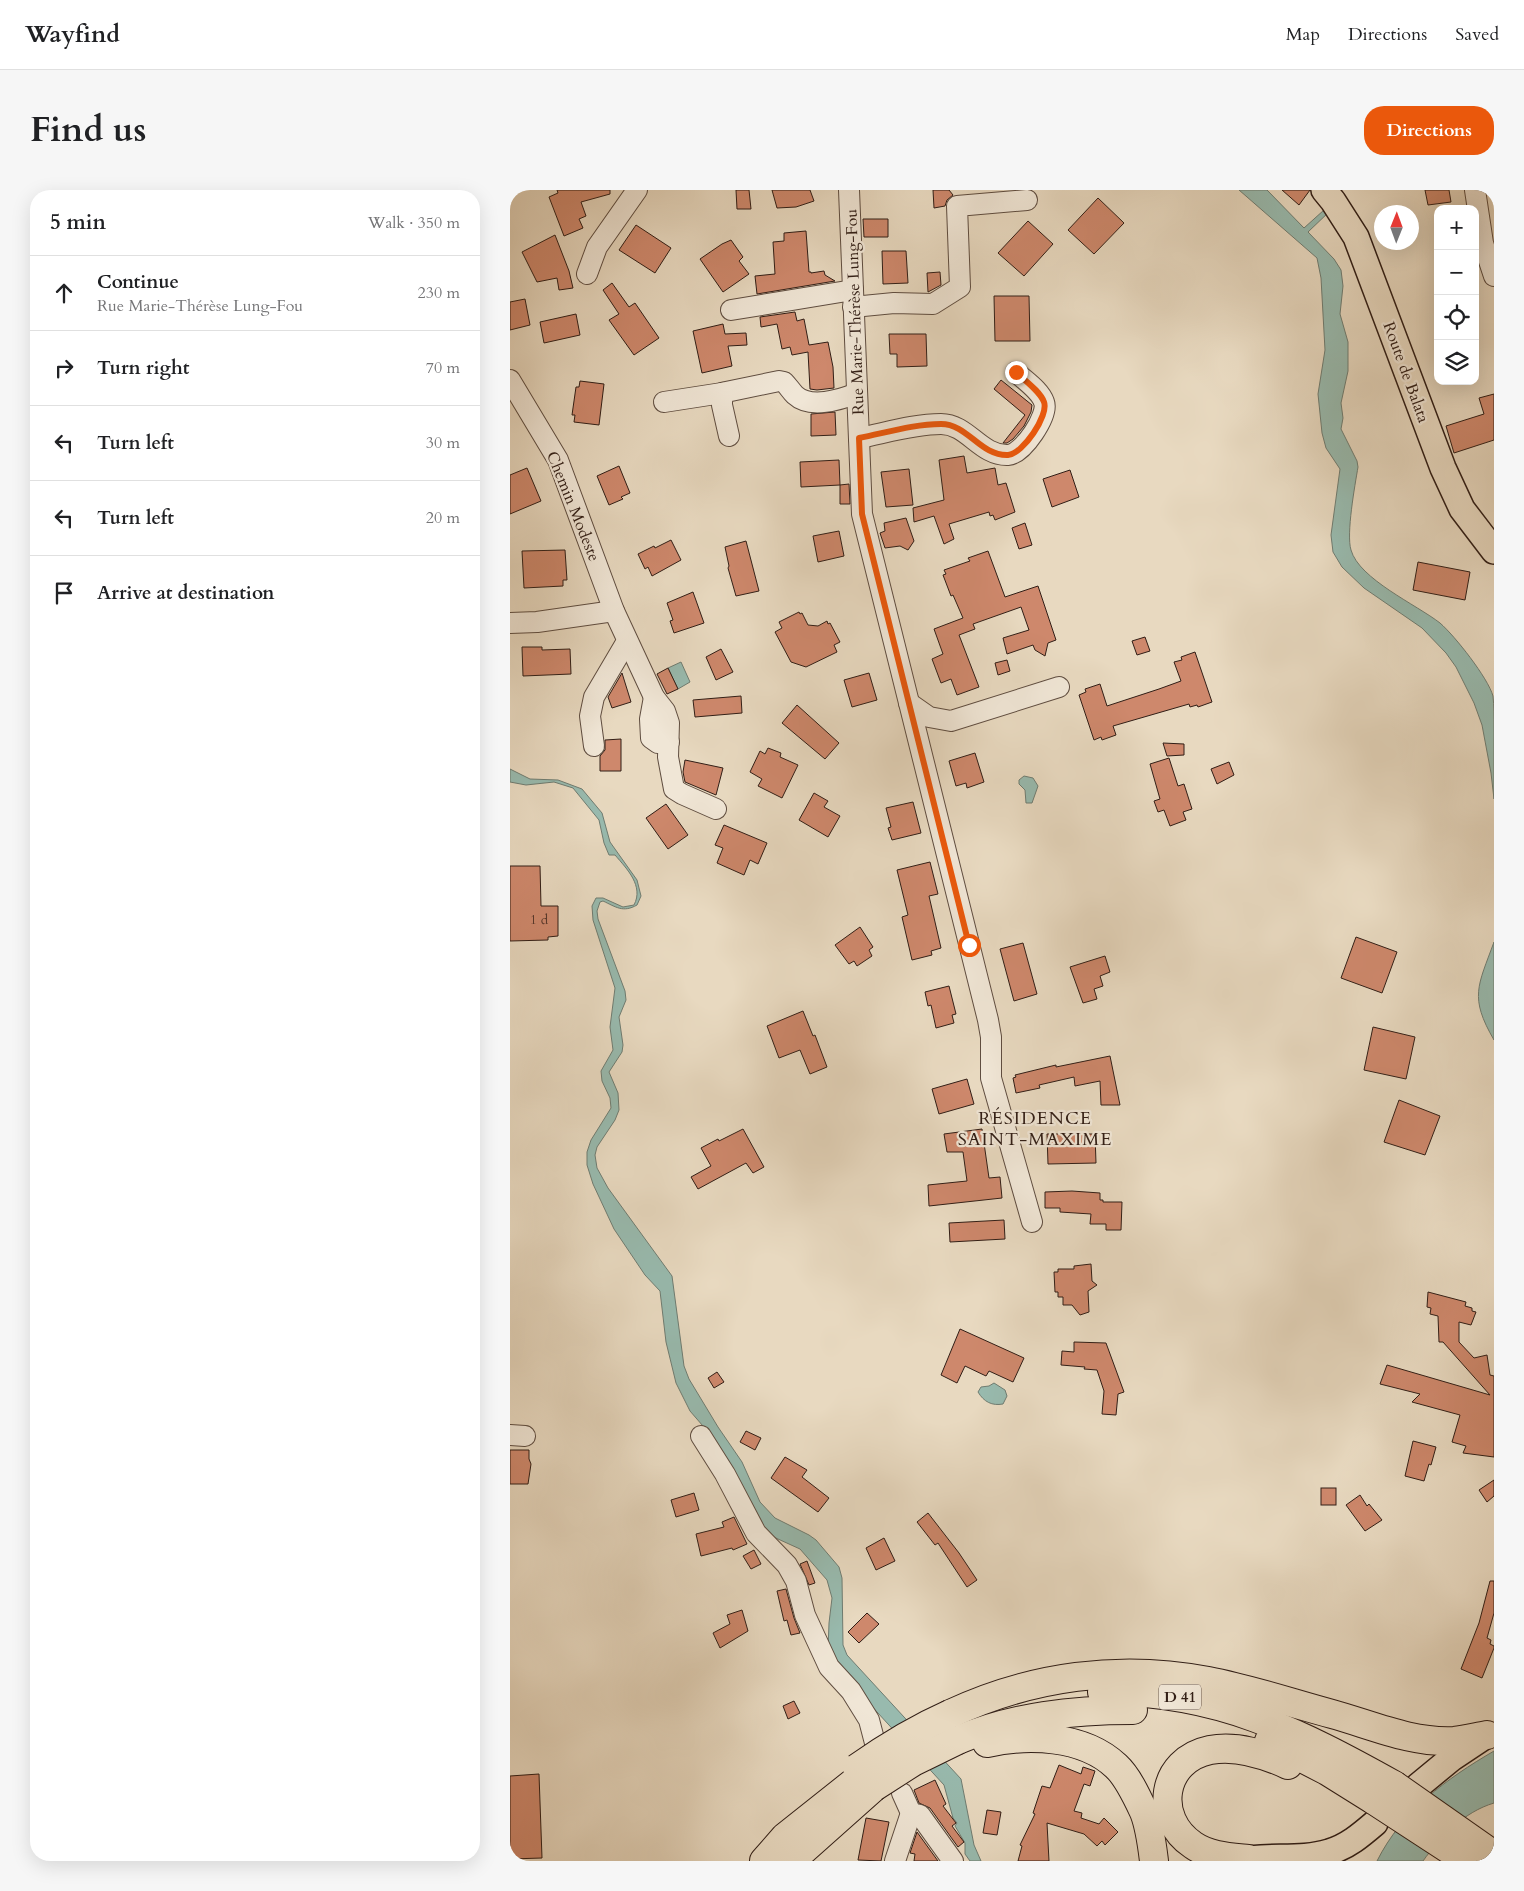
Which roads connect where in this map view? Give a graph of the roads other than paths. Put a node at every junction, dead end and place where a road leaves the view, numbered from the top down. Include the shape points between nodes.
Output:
1 (637, 190) edge
2 (849, 190) edge
3 (1324, 190) edge
4 (1475, 190) edge
5 (1026, 200) dead end
6 (587, 274) dead end
7 (1494, 276) edge
8 (853, 298) junction
9 (731, 310) dead end
10 (1016, 372) dead end
11 (510, 380) edge
12 (857, 393) junction
13 (722, 394) junction
14 (664, 402) dead end
15 (729, 436) dead end
16 (859, 438) junction
17 (1494, 552) edge
18 (614, 611) junction
19 (510, 623) edge
20 (627, 641) junction
21 (1059, 687) dead end
22 (909, 703) junction
23 (594, 746) dead end
24 (716, 809) dead end
25 (1032, 1222) dead end
26 (701, 1436) dead end
27 (956, 1732) junction
28 (1491, 1733) edge
29 (875, 1744) dead end
30 (875, 1784) junction
31 (1386, 1800) junction
32 (911, 1813) junction
33 (1494, 1843) edge
34 (788, 1849) edge
35 (1494, 1855) edge
36 (1243, 1860) edge
37 (764, 1861) edge
38 (896, 1861) edge
39 (953, 1861) edge
40 (1154, 1861) edge
41 (1461, 1861) edge
42 (1467, 1861) edge

1 - 6 street via 597,247
2 - 8 street, Rue Marie-Thérèse Lung-Fou
3 - 17 main road, Route de Balata via 1356,237 1462,509
4 - 7 street via 1484,243
5 - 8 street via 957,206 960,287 933,304
8 - 9 street
8 - 12 street, Rue Marie-Thérèse Lung-Fou
10 - 16 street via 1040,394 1045,411 1025,445 1015,454 986,450 954,425 929,425
11 - 18 street, Chemin Modeste via 558,460
12 - 13 street via 833,400 808,402 779,381
12 - 16 street, Rue Marie-Thérèse Lung-Fou
13 - 14 street
13 - 15 street
16 - 22 street, Rue Marie-Thérèse Lung-Fou via 862,514
18 - 19 street
18 - 20 street, Chemin Modeste
20 - 23 street via 594,697 590,716
20 - 24 street, Chemin Modeste via 670,724 668,757 674,789
21 - 22 street via 951,721 929,717
22 - 25 street, Rue Marie-Thérèse Lung-Fou via 988,1020 991,1078
26 - 29 street via 756,1533 787,1565 829,1667 851,1691 869,1720
27 - 28 highway via 976,1702 1006,1691 1074,1676 1149,1673 1210,1681 1387,1732 1432,1740 1455,1741
27 - 30 highway, D 41 via 899,1751
27 - 31 highway, D 41 via 1011,1704 1047,1697 1136,1692 1183,1698 1244,1713 1329,1749
27 - 40 highway via 996,1741 1040,1738 1075,1745 1104,1757 1124,1776 1145,1814
28 - 31 main road
30 - 32 street
30 - 34 highway, D 41
30 - 34 highway, D 41 via 820,1834
31 - 33 highway, bridge via 1438,1806
31 - 35 highway, D 41, bridge
31 - 36 main road via 1355,1839 1329,1853
31 - 36 highway via 1254,1752 1229,1748 1198,1754 1187,1760 1170,1781 1167,1798 1173,1824 1178,1833 1194,1845 1210,1853
31 - 41 highway
31 - 42 highway, D 41, bridge
32 - 38 street
32 - 39 street via 920,1815
34 - 37 highway, D 41

